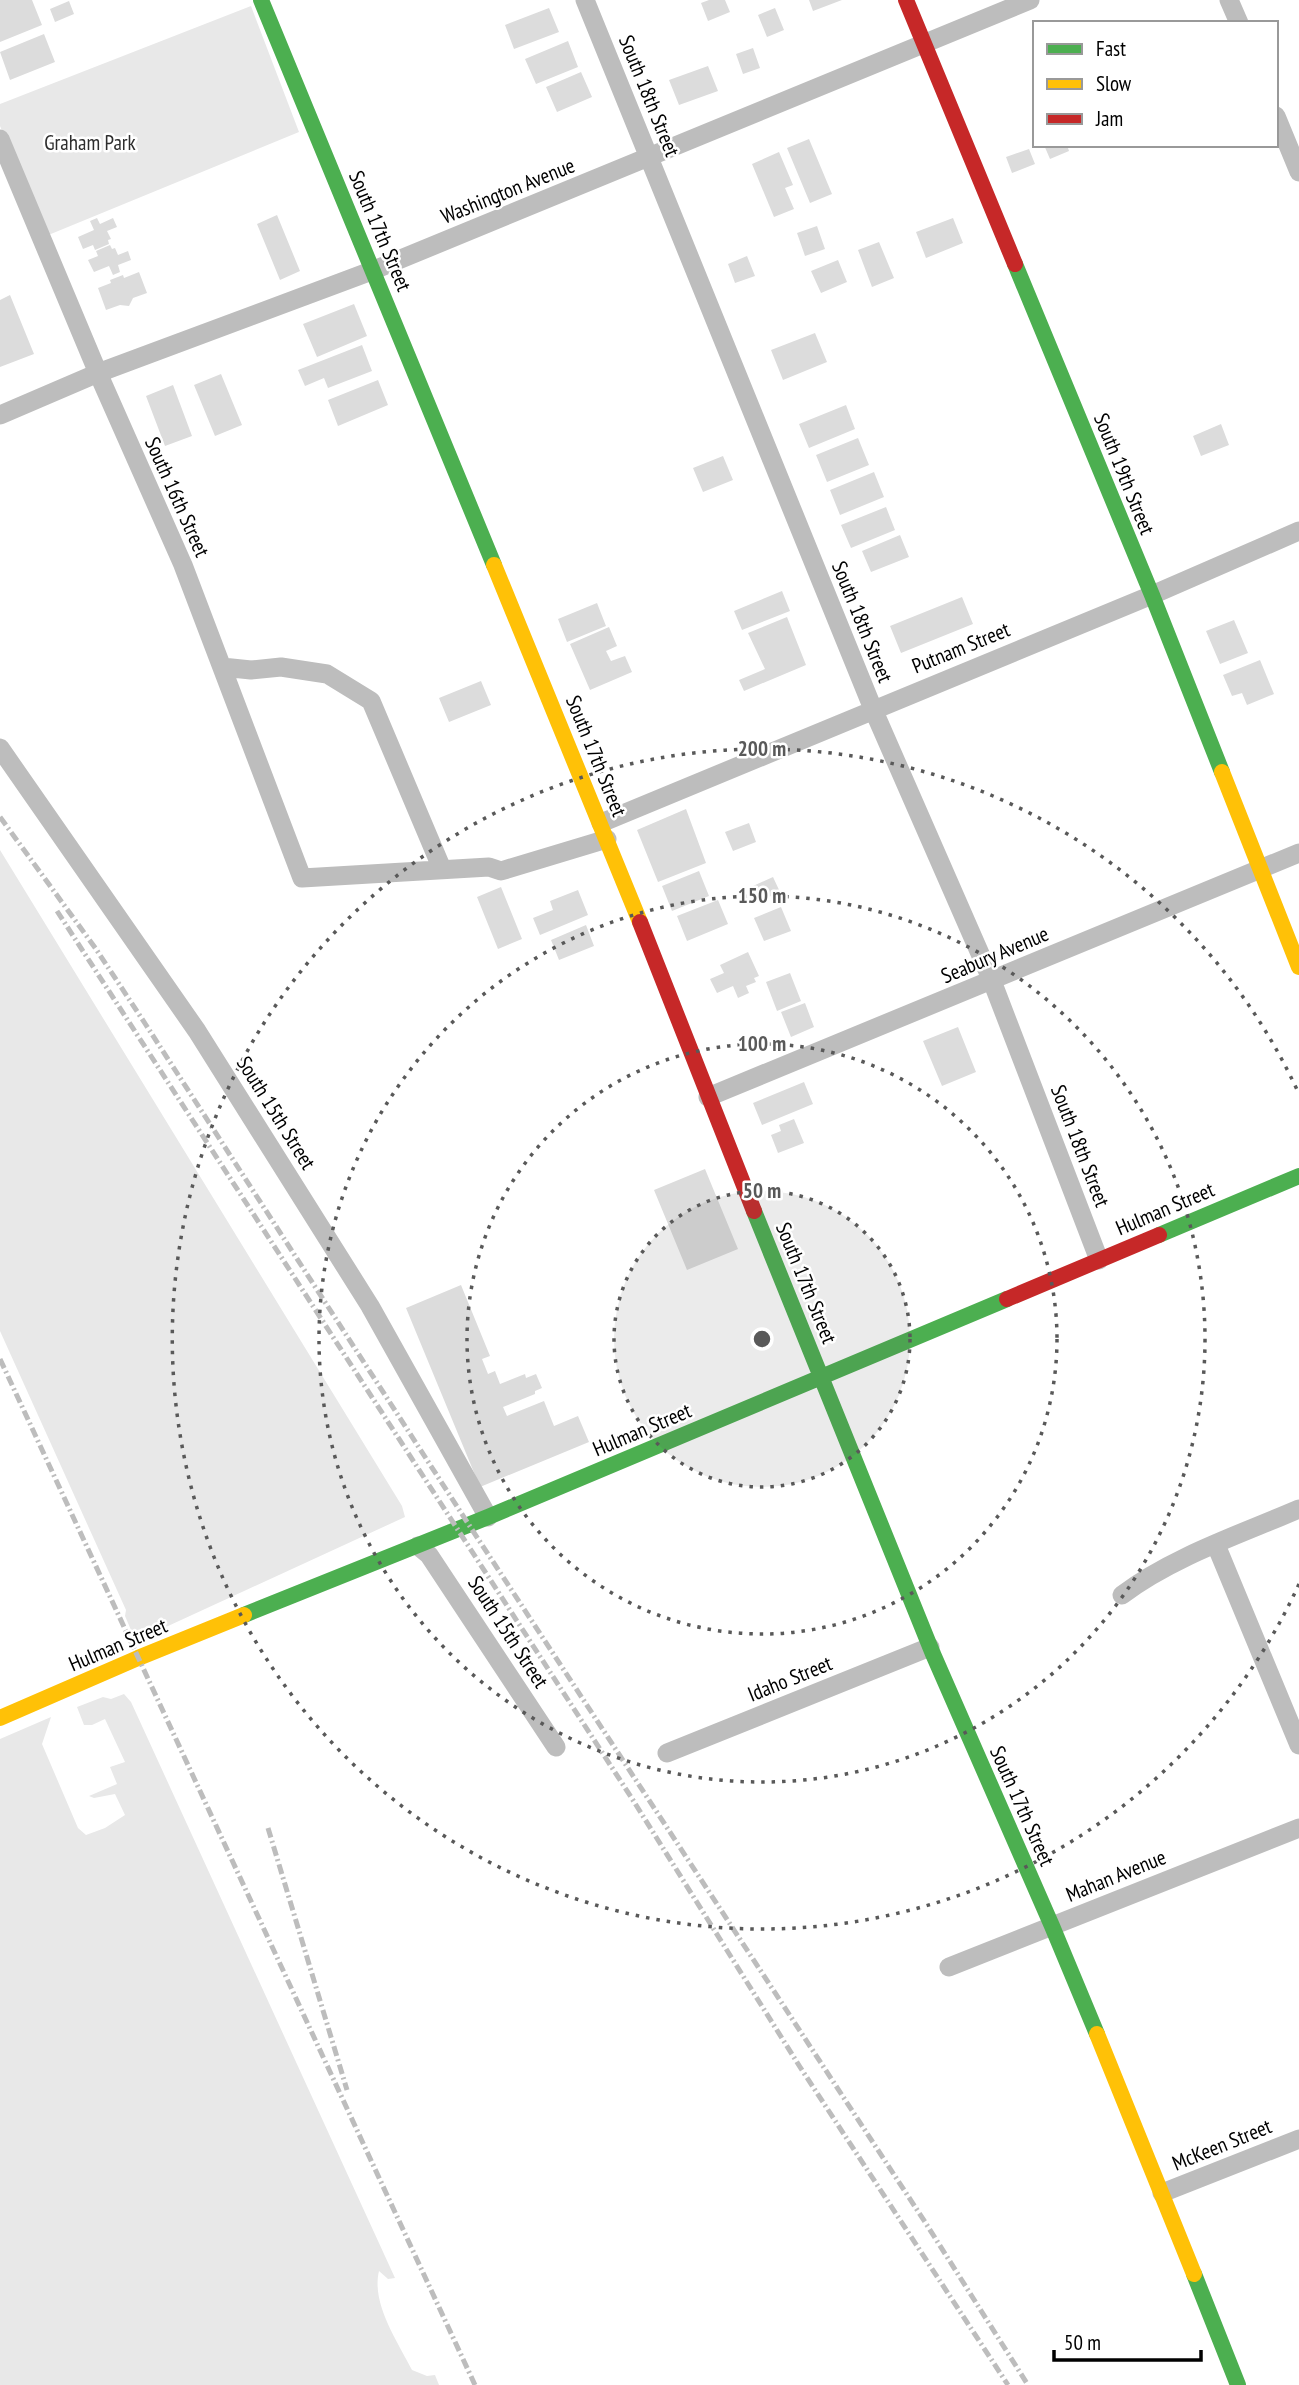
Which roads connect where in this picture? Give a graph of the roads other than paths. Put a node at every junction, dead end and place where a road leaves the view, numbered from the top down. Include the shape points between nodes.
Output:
1 (261, 0) edge
2 (585, 0) edge
3 (906, 0) edge
4 (1030, 0) edge
5 (1229, 0) edge
6 (1238, 21) edge
7 (924, 44) junction
8 (1278, 121) edge
9 (0, 139) edge
10 (649, 158) junction
11 (1299, 172) edge
12 (374, 270) junction
13 (98, 373) junction
14 (0, 415) edge
15 (1299, 531) edge
16 (1152, 595) junction
17 (222, 667) junction
18 (873, 709) junction
19 (0, 748) edge
20 (604, 831) junction
21 (1299, 853) edge
22 (1261, 868) junction
23 (443, 869) junction
24 (302, 878) joint
25 (1299, 967) edge
26 (992, 981) junction
27 (708, 1097) junction
28 (1299, 1176) edge
29 (1099, 1259) junction
30 (822, 1377) junction
31 (1299, 1508) edge
32 (488, 1517) junction
33 (1216, 1545) junction
34 (418, 1546) junction
35 (1122, 1595) dead end
36 (930, 1647) junction
37 (0, 1718) edge
38 (1299, 1745) edge
39 (556, 1747) dead end
40 (667, 1753) dead end
41 (1299, 1828) edge
42 (1052, 1926) junction
43 (949, 1967) dead end
44 (1299, 2139) edge
45 (1163, 2193) junction
46 (1238, 2385) edge

1 - 12 street, South 17th Street
2 - 10 street, South 18th Street
3 - 7 street, South 19th Street
4 - 7 street, Washington Avenue
5 - 6 street
7 - 10 street, Washington Avenue
7 - 16 street, South 19th Street
8 - 11 street
9 - 13 street, South 16th Street
10 - 12 street, Washington Avenue
10 - 18 street, South 18th Street
12 - 13 street, Washington Avenue
12 - 20 street, South 17th Street
13 - 14 street, Washington Avenue
13 - 17 street, South 16th Street via 183,565
15 - 16 street, Putnam Street
16 - 18 street, Putnam Street
16 - 22 street, South 19th Street
17 - 23 street via 281,667 327,674 371,701
17 - 24 street, South 16th Street
18 - 20 street, Putnam Street
18 - 26 street, South 18th Street
19 - 32 street, South 15th Street via 197,1031 370,1306
20 - 23 street, Putnam Street via 501,871 489,867
20 - 27 street, South 17th Street
21 - 22 street, Seabury Avenue
22 - 25 street, South 19th Street
22 - 26 street, Seabury Avenue
23 - 24 street, Putnam Street
26 - 27 street, Seabury Avenue
26 - 29 street, South 18th Street
27 - 30 street, South 17th Street
28 - 29 street, Hulman Street
29 - 30 street, Hulman Street
30 - 32 street, Hulman Street
30 - 36 street, South 17th Street
31 - 33 street
32 - 34 street, Hulman Street
33 - 35 street
33 - 38 street
34 - 37 street, Hulman Street
34 - 39 street, South 15th Street via 429,1555
36 - 40 street, Idaho Street
36 - 42 street, South 17th Street
41 - 42 street, Mahan Avenue
42 - 43 street, Mahan Avenue
42 - 45 street, South 17th Street
44 - 45 street, McKeen Street
45 - 46 street, South 17th Street

